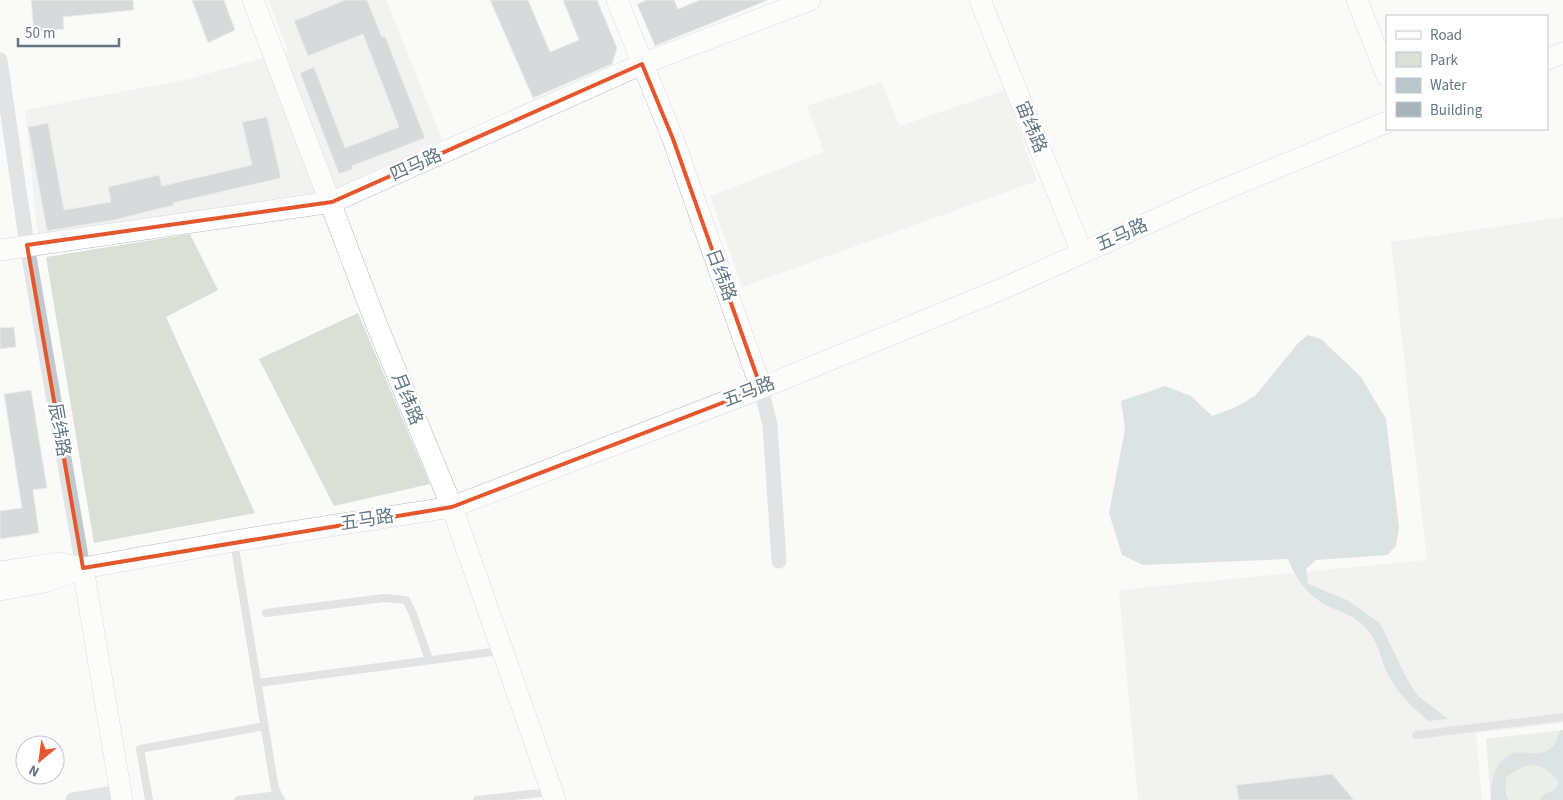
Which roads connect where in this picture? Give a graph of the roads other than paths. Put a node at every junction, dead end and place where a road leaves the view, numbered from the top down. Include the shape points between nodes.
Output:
1 (253, 0) edge
2 (617, 0) edge
3 (810, 0) edge
4 (980, 0) edge
5 (1357, 0) edge
6 (1563, 53) edge
7 (1548, 59) edge
8 (0, 60) edge
9 (642, 64) junction
10 (1386, 73) edge
11 (1386, 122) edge
12 (332, 202) junction
13 (27, 245) junction
14 (0, 250) edge
15 (1082, 253) junction
16 (761, 388) junction
17 (452, 507) junction
18 (234, 541) junction
19 (779, 560) dead end
20 (84, 568) junction
21 (0, 572) edge
22 (0, 590) edge
23 (266, 613) dead end
24 (502, 651) junction
25 (428, 660) junction
26 (258, 683) junction
27 (1563, 717) edge
28 (265, 726) junction
29 (1416, 735) dead end
30 (121, 796) edge
31 (544, 796) edge
32 (279, 798) edge
33 (493, 799) edge
34 (73, 800) edge
35 (149, 800) edge
36 (238, 800) edge
37 (477, 800) edge

1 - 12 street, 月纬路
2 - 9 street, 日纬路
3 - 9 street, 四马路
4 - 15 street, 宙纬路
5 - 10 street
6 - 7 street
8 - 13 street, 辰纬路
9 - 12 street, 四马路
9 - 16 street, 日纬路 via 673,140
11 - 15 street, 五马路 via 1199,200
12 - 13 street, 四马路
12 - 17 street, 月纬路 via 378,328
13 - 14 street, 四马路
13 - 20 street, 辰纬路
15 - 16 street, 五马路
16 - 17 street, 五马路
16 - 19 street, 日纬路 via 770,425
17 - 18 street, 五马路
17 - 24 street, 月纬路
18 - 20 street, 五马路
18 - 26 lane
20 - 21 street, 五马路 via 59,563
20 - 22 street, 五马路 via 44,582
20 - 30 street, 辰纬路
23 - 25 lane via 384,598 406,600
24 - 25 lane
24 - 31 street, 月纬路
25 - 26 lane
26 - 28 lane
27 - 29 lane
28 - 32 lane
28 - 35 lane via 140,749
30 - 34 street
31 - 33 lane
32 - 36 lane
33 - 37 lane

